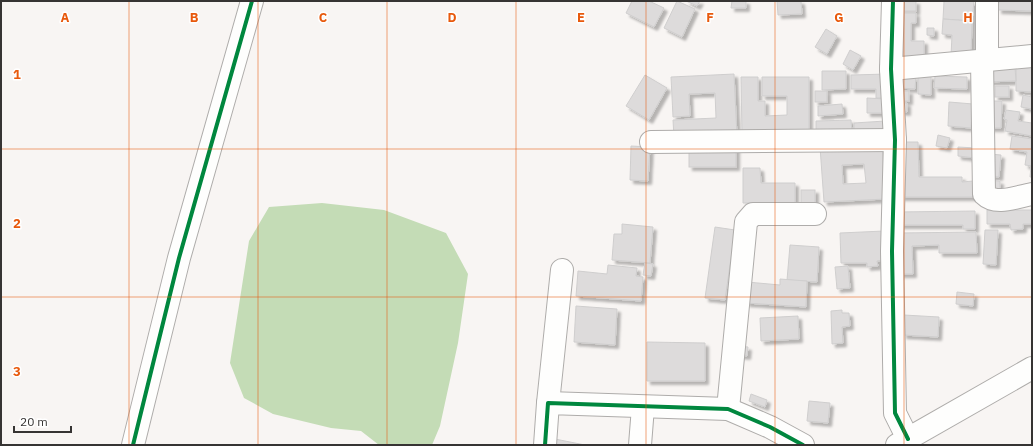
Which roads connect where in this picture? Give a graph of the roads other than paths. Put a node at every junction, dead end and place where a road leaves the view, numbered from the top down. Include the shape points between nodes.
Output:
1 (252, 1) edge
2 (893, 1) edge
3 (987, 1) edge
4 (1032, 56) edge
5 (984, 60) junction
6 (891, 69) junction
7 (894, 140) junction
8 (651, 142) dead end
9 (1032, 194) edge
10 (816, 214) dead end
11 (562, 270) dead end
12 (1032, 368) edge
13 (548, 403) junction
14 (643, 407) junction
15 (728, 409) junction
16 (902, 442) edge
17 (133, 445) edge
18 (545, 445) edge
19 (640, 445) edge
20 (803, 445) edge

1 - 17 street via 179,258
2 - 6 street
3 - 5 street
4 - 5 street
5 - 6 street
5 - 9 street via 984,194 996,201
6 - 7 street
7 - 8 street
7 - 16 street via 892,251 895,413
10 - 15 street via 753,214 746,222
11 - 13 street
12 - 16 street
13 - 14 street
13 - 18 street
14 - 15 street
14 - 19 street
15 - 20 street

